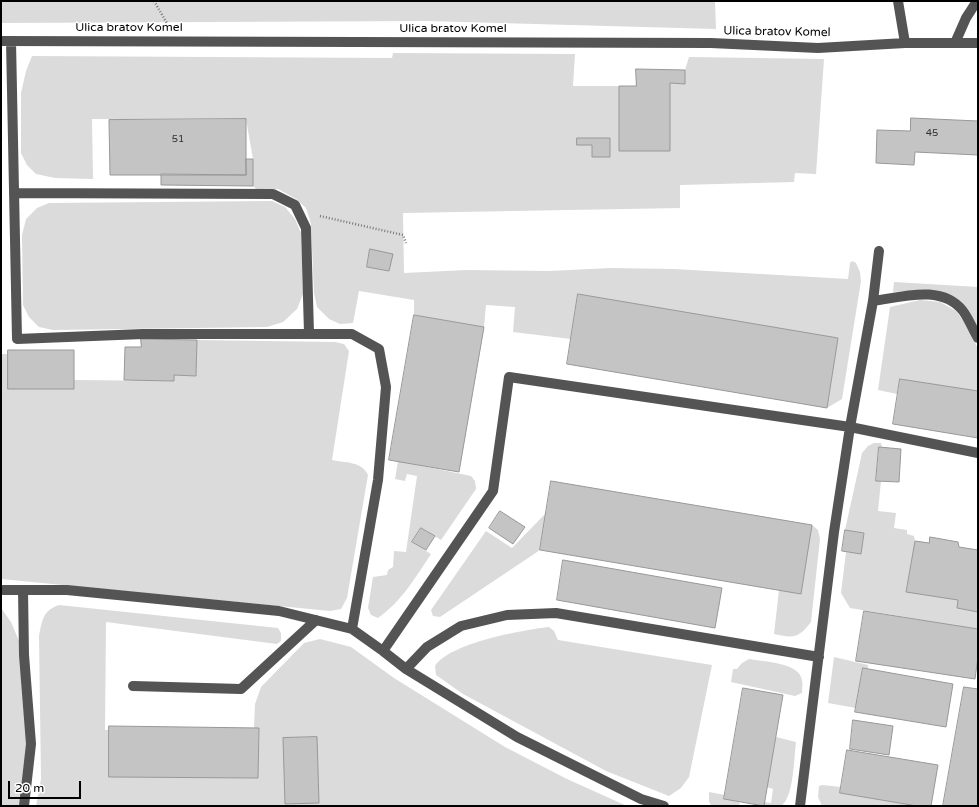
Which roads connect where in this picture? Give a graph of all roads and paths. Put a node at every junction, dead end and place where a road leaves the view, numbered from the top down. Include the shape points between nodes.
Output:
1 (154, 1) edge
2 (898, 1) edge
3 (977, 1) edge
4 (6, 41) edge
5 (177, 41) junction
6 (905, 43) junction
7 (955, 43) junction
8 (978, 44) edge
9 (14, 193) junction
10 (300, 215) junction
11 (406, 243) dead end
12 (879, 251) dead end
13 (873, 301) junction
14 (309, 333) junction
15 (978, 338) edge
16 (850, 426) junction
17 (978, 453) edge
18 (1, 590) edge
19 (23, 590) junction
20 (316, 620) junction
21 (352, 630) junction
22 (383, 651) junction
23 (819, 657) junction
24 (406, 669) junction
25 (133, 686) dead end
26 (24, 806) edge
27 (664, 806) edge
28 (800, 806) edge

1 - 5 path
2 - 6 street
3 - 7 street
4 - 5 street, Ulica bratov Komel
4 - 9 street
5 - 6 street, Ulica bratov Komel via 711,43 818,48
6 - 7 street, Ulica bratov Komel
7 - 8 street, Ulica bratov Komel
9 - 10 street via 273,194 295,205
9 - 14 street via 17,339 143,334
10 - 11 path via 308,213 403,235
10 - 14 street via 306,228
12 - 13 street
13 - 15 street via 927,294 949,299 962,311
13 - 16 street
14 - 21 street via 352,334 379,349 386,386 378,480
16 - 17 street
16 - 22 street via 509,377 493,491
16 - 23 street
18 - 19 street
19 - 20 street via 68,590 279,611
19 - 26 street via 30,744
20 - 21 street
20 - 25 street via 242,689
21 - 22 street
22 - 24 street
23 - 24 street via 556,613 507,615 461,626 427,647
23 - 28 street
24 - 27 street via 517,737 641,799

